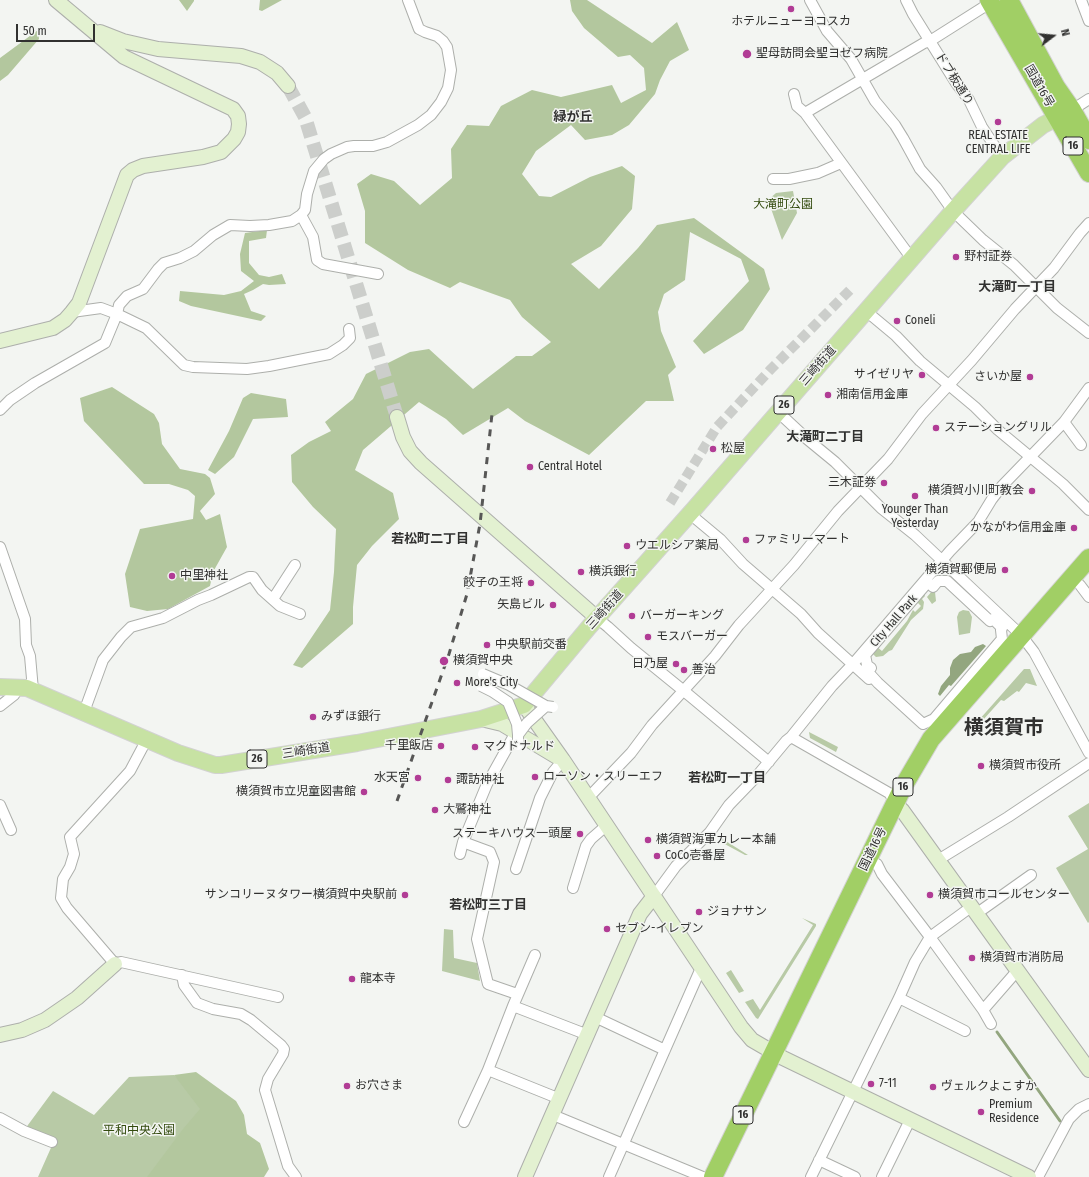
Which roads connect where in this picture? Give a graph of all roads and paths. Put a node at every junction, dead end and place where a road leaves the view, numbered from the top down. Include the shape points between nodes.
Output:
1 (56, 0) edge
2 (408, 0) edge
3 (810, 0) edge
4 (906, 0) edge
5 (1009, 0) edge
6 (1081, 0) edge
7 (990, 1) edge
8 (1089, 21) edge
9 (90, 29) junction
10 (930, 41) junction
11 (862, 80) junction
12 (288, 86) tunnel mouth
13 (794, 94) dead end
14 (1089, 99) edge
15 (805, 113) junction
16 (1065, 114) junction
17 (1089, 140) edge
18 (1002, 157) junction
19 (841, 163) junction
20 (1089, 173) edge
21 (773, 179) dead end
22 (953, 211) junction
23 (301, 215) junction
24 (1089, 224) edge
25 (912, 260) junction
26 (378, 274) dead end
27 (1036, 287) junction
28 (866, 311) junction
29 (72, 312) junction
30 (117, 314) junction
31 (350, 329) dead end
32 (1089, 333) edge
33 (0, 341) edge
34 (949, 386) junction
35 (1089, 388) edge
36 (0, 410) edge
37 (778, 412) junction
38 (397, 417) tunnel mouth
39 (1064, 422) junction
40 (1081, 445) dead end
41 (1031, 457) junction
42 (860, 488) junction
43 (1089, 510) edge
44 (690, 514) junction
45 (0, 547) edge
46 (1089, 558) edge
47 (941, 561) junction
48 (295, 565) dead end
49 (1086, 586) edge
50 (772, 589) junction
51 (273, 599) junction
52 (300, 614) dead end
53 (597, 618) junction
54 (1002, 639) joint
55 (1024, 640) junction
56 (853, 664) junction
57 (483, 674) dead end
58 (480, 686) dead end
59 (0, 687) edge
60 (26, 689) junction
61 (515, 689) junction
62 (684, 690) junction
63 (508, 702) junction
64 (524, 705) junction
65 (0, 706) edge
66 (84, 712) junction
67 (481, 720) junction
68 (517, 737) junction
69 (791, 737) junction
70 (931, 739) junction
71 (147, 740) junction
72 (1089, 753) edge
73 (563, 760) junction
74 (769, 762) junction
75 (1089, 763) edge
76 (588, 798) junction
77 (0, 805) edge
78 (899, 806) junction
79 (607, 825) junction
80 (11, 830) dead end
81 (463, 842) junction
82 (460, 854) dead end
83 (938, 860) junction
84 (877, 864) junction
85 (516, 870) dead end
86 (1032, 875) dead end
87 (573, 888) dead end
88 (654, 896) junction
89 (974, 910) junction
90 (930, 936) junction
91 (535, 955) dead end
92 (115, 964) junction
93 (701, 968) junction
94 (1017, 971) junction
95 (182, 975) junction
96 (517, 994) junction
97 (278, 997) dead end
98 (899, 998) junction
99 (513, 1006) junction
100 (983, 1010) junction
101 (595, 1017) junction
102 (991, 1024) dead end
103 (965, 1031) dead end
104 (0, 1035) edge
105 (588, 1035) junction
106 (665, 1050) junction
107 (778, 1055) junction
108 (488, 1070) junction
109 (1089, 1070) edge
110 (853, 1092) junction
111 (560, 1099) junction
112 (1089, 1104) edge
113 (553, 1115) junction
114 (0, 1118) edge
115 (910, 1120) junction
116 (464, 1122) dead end
117 (52, 1142) dead end
118 (623, 1144) junction
119 (819, 1160) junction
120 (296, 1177) edge
121 (525, 1177) edge
122 (609, 1177) edge
123 (703, 1177) edge
124 (713, 1177) edge
125 (726, 1177) edge
126 (811, 1177) edge
127 (855, 1177) edge
128 (882, 1177) edge
129 (1029, 1177) edge
130 (1038, 1177) edge

1 - 9 street
2 - 23 street via 419,28 437,36 447,47 451,70 448,88 431,115 404,134 373,146 347,148 324,159 314,171 305,210
3 - 11 street via 827,31 850,59
4 - 10 street, ドブ板通り
5 - 16 highway, 国道16号 / 16 via 1056,87
6 - 8 street
7 - 10 street
7 - 16 highway, 国道16号 / 16
9 - 12 street via 123,41 158,49 241,56 260,62 277,73
9 - 29 street via 124,57 233,109 238,116 239,124 234,139 221,152 144,166 127,175 78,303
10 - 11 street
10 - 18 street, ドブ板通り via 969,100 985,132
11 - 15 street
11 - 22 street via 895,125 920,169
13 - 15 street via 798,106
14 - 16 street
15 - 19 street
16 - 17 highway, 国道16号 / 16
16 - 18 main road, 三崎街道 / 26 via 1043,125
16 - 20 highway, 国道16号 / 16
18 - 22 main road, 三崎街道 / 26
19 - 21 street via 818,173 789,179
19 - 25 street
22 - 25 main road, 三崎街道 / 26
22 - 27 street
23 - 26 street via 313,237 317,260 323,264
23 - 30 street via 292,221 269,225 230,225 194,251 164,263 143,289 127,296 119,305
24 - 27 street
25 - 28 main road, 三崎街道 / 26
27 - 32 street via 1057,308
27 - 34 street
28 - 34 street
28 - 37 main road, 三崎街道 / 26
29 - 30 street via 101,308
29 - 33 street via 53,328
30 - 31 street via 146,328 184,365 193,367 246,369 329,354 350,338
30 - 36 street via 105,343 35,383
34 - 41 street
34 - 42 street via 922,414 888,459
35 - 39 street
37 - 42 street via 835,462
37 - 44 main road, 三崎街道 / 26
38 - 53 street via 410,451 421,463
39 - 40 street
39 - 41 street
41 - 43 street via 1064,484
41 - 47 street via 1002,486 978,522
42 - 47 street
42 - 50 street
44 - 50 street
44 - 53 main road, 三崎街道 / 26
45 - 60 street via 25,619 26,645 30,656
46 - 55 highway, 国道16号 / 16
47 - 55 street
47 - 56 street
48 - 51 street
49 - 55 highway, 国道16号 / 16
50 - 56 street
50 - 62 street
51 - 52 street via 280,606
51 - 66 street via 262,590 253,577 249,576 163,618 131,627 103,660
53 - 62 street
53 - 64 main road, 三崎街道 / 26
54 - 54 street, City Hall Park via 934,719 923,724 867,671 871,668 867,665 865,654 928,582 933,587 938,581 947,581 990,621 993,619 1002,628
55 - 70 highway, 国道16号 / 16
55 - 72 street via 1034,652
55 - 78 highway, 国道16号 / 16 via 941,744
56 - 69 street via 823,696
56 - 70 street
57 - 61 street, bridge
58 - 63 street, bridge
59 - 60 main road, 三崎街道 / 26
60 - 65 street
60 - 66 main road, 三崎街道 / 26
61 - 63 street
61 - 68 street, bridge via 549,707 537,712
62 - 74 street
62 - 76 street via 631,753
63 - 68 street, bridge via 517,724
64 - 67 main road, 三崎街道 / 26
64 - 73 street
66 - 71 main road, 三崎街道 / 26
67 - 68 street via 502,724
67 - 71 main road, 三崎街道 / 26 via 221,765 178,754
68 - 73 street
68 - 81 street via 488,784
69 - 74 street
69 - 78 street via 889,793
70 - 78 highway, 国道16号 / 16 via 904,785
71 - 92 street via 130,771 70,837 74,854 63,879 61,898 67,908
73 - 76 street
73 - 85 street via 552,772 540,798
74 - 88 street via 729,805 710,832 676,866
75 - 83 street
76 - 79 street
77 - 80 street
78 - 83 street
78 - 84 highway, 国道16号 / 16
78 - 107 highway, 国道16号 / 16
79 - 87 street via 590,839 586,846
79 - 88 street
81 - 82 street
81 - 96 street via 490,852 494,862 477,939 488,984
83 - 89 street
84 - 90 street
84 - 107 highway, 国道16号 / 16
86 - 89 street
88 - 93 street
88 - 101 street via 640,914
89 - 90 street
89 - 94 street
90 - 98 street
90 - 100 street
91 - 96 street
92 - 95 street via 121,962
92 - 104 street via 77,998 45,1020 22,1030
93 - 106 street
93 - 107 street via 745,1033
94 - 100 street
94 - 109 street
95 - 97 street
95 - 120 street via 184,985 197,1002 213,1009 241,1014 284,1049 265,1090 288,1166
96 - 99 street
98 - 103 street
98 - 110 street
99 - 105 street
99 - 108 street
100 - 102 street
101 - 105 street
101 - 106 street
105 - 111 street
106 - 118 street
107 - 110 street
107 - 124 highway, 国道16号 / 16
107 - 125 highway, 国道16号 / 16
108 - 111 street
108 - 116 street
110 - 115 street
110 - 119 street
111 - 113 street
112 - 130 street via 1079,1109 1070,1119
113 - 118 street
113 - 121 street
114 - 117 street
115 - 128 street
115 - 129 street
118 - 122 street
118 - 123 street
119 - 126 street
119 - 127 street

